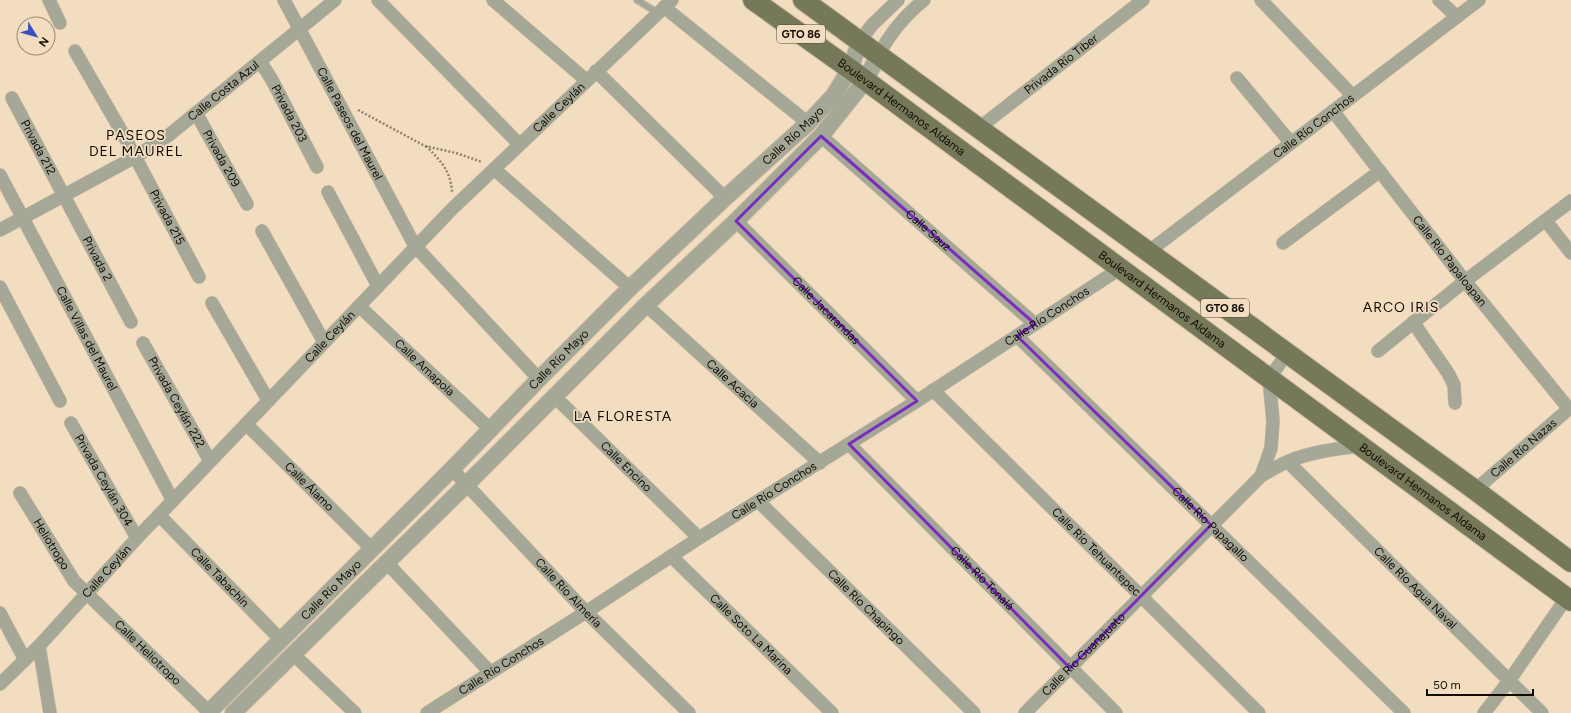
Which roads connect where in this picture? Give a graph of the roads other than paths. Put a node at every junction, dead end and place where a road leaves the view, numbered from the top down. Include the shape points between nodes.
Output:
1 (49, 0) edge
2 (284, 0) edge
3 (335, 0) edge
4 (378, 0) edge
5 (492, 0) edge
6 (637, 0) edge
7 (753, 0) edge
8 (803, 0) edge
9 (898, 0) edge
10 (924, 0) edge
11 (1142, 0) edge
12 (1261, 0) edge
13 (1439, 0) edge
14 (1479, 0) edge
15 (665, 7) edge
16 (1457, 17) junction
17 (60, 23) dead end
18 (298, 29) junction
19 (860, 41) junction
20 (75, 51) dead end
21 (878, 56) junction
22 (260, 61) junction
23 (850, 69) junction
24 (591, 76) junction
25 (1237, 78) dead end
26 (865, 81) junction
27 (1353, 96) junction
28 (12, 98) dead end
29 (1333, 111) junction
30 (196, 113) junction
31 (808, 123) junction
32 (979, 128) junction
33 (821, 136) junction
34 (1291, 143) junction
35 (519, 144) junction
36 (135, 157) junction
37 (317, 167) dead end
38 (494, 169) junction
39 (1380, 171) junction
40 (0, 175) edge
41 (328, 192) dead end
42 (65, 195) junction
43 (726, 198) junction
44 (1571, 201) edge
45 (247, 204) dead end
46 (23, 218) junction
47 (736, 221) junction
48 (1546, 221) junction
49 (0, 230) edge
50 (262, 231) dead end
51 (1283, 243) dead end
52 (415, 246) junction
53 (1148, 252) junction
54 (1571, 253) edge
55 (1121, 268) junction
56 (199, 277) dead end
57 (1465, 281) junction
58 (378, 286) junction
59 (0, 287) edge
60 (630, 288) junction
61 (212, 303) dead end
62 (646, 305) junction
63 (359, 306) junction
64 (131, 322) dead end
65 (1413, 322) junction
66 (1035, 324) junction
67 (1017, 336) junction
68 (324, 342) junction
69 (143, 343) dead end
70 (1378, 350) dead end
71 (1287, 353) junction
72 (539, 379) junction
73 (1269, 379) junction
74 (933, 390) junction
75 (554, 396) junction
76 (268, 400) junction
77 (917, 401) junction
78 (60, 402) dead end
79 (1455, 403) dead end
80 (1570, 408) edge
81 (71, 423) dead end
82 (246, 424) junction
83 (490, 430) junction
84 (849, 444) junction
85 (1359, 446) junction
86 (210, 461) junction
87 (1288, 462) junction
88 (820, 463) junction
89 (452, 469) junction
90 (1261, 476) junction
91 (466, 485) junction
92 (1476, 490) junction
93 (20, 493) dead end
94 (172, 501) junction
95 (759, 502) junction
96 (159, 515) junction
97 (1211, 525) junction
98 (137, 538) junction
99 (700, 538) junction
100 (372, 549) junction
101 (671, 556) junction
102 (386, 562) junction
103 (1571, 562) edge
104 (86, 594) junction
105 (1141, 597) junction
106 (1569, 599) edge
107 (586, 612) junction
108 (0, 613) edge
109 (281, 640) junction
110 (39, 646) junction
111 (293, 654) junction
112 (25, 660) junction
113 (1070, 668) junction
114 (490, 672) junction
115 (1509, 681) junction
116 (0, 684) edge
117 (50, 713) edge
118 (208, 713) edge
119 (233, 713) edge
120 (355, 713) edge
121 (427, 713) edge
122 (689, 713) edge
123 (832, 713) edge
124 (974, 713) edge
125 (1025, 713) edge
126 (1116, 713) edge
127 (1259, 713) edge
128 (1404, 713) edge
129 (1484, 713) edge
130 (1542, 713) edge

1 - 17 street
2 - 18 street, Calle Paseos del Maurel
3 - 18 street, Calle Costa Azul
4 - 35 street
5 - 24 street
6 - 15 lane
7 - 23 main road, Boulevard Hermanos Aldama / GTO 86
8 - 19 main road, GTO 86
9 - 19 street, Calle Río Mayo via 872,24
10 - 21 street, Calle Río Mayo via 897,25
11 - 32 street, Privada Río Tiber
12 - 27 street
13 - 16 street
14 - 16 street, Calle Río Conchos
15 - 24 street, Calle Ceylán
15 - 31 street
16 - 27 street, Calle Río Conchos
18 - 22 street, Calle Costa Azul
18 - 52 street, Calle Paseos del Maurel
19 - 21 main road, GTO 86
19 - 23 street, Calle Río Mayo
20 - 36 street, Privada 215
21 - 26 street, Calle Río Mayo
21 - 32 main road, GTO 86
22 - 30 street, Calle Costa Azul
22 - 37 street, Privada 203
23 - 26 main road, Boulevard Hermanos Aldama / GTO 86
23 - 31 street, Calle Río Mayo via 834,95
24 - 35 street, Calle Ceylán
24 - 43 street
25 - 34 street
26 - 33 street, Calle Río Mayo
26 - 55 main road, Boulevard Hermanos Aldama / GTO 86
27 - 29 street, Calle Río Conchos
28 - 42 street, Privada 212
29 - 34 street, Calle Río Conchos
29 - 39 street, Calle Río Papaloapan
30 - 36 street, Calle Costa Azul via 169,135
30 - 45 street, Privada 209
31 - 43 street, Calle Río Mayo
32 - 53 main road, GTO 86
33 - 47 street, Calle Río Mayo
33 - 66 street, Calle Sauz
34 - 53 street, Calle Río Conchos
35 - 38 street, Calle Ceylán
36 - 42 street, Calle Costa Azul
36 - 56 street, Privada 215
38 - 52 street, Calle Ceylán
38 - 60 street
39 - 51 street
39 - 57 street, Calle Río Papaloapan
40 - 46 street, Calle Villas del Maurel
41 - 58 street
42 - 46 street, Calle Costa Azul
42 - 64 street, Privada 2
43 - 60 street, Calle Río Mayo
44 - 48 street
46 - 49 street, Calle Costa Azul
46 - 94 street, Calle Villas del Maurel
47 - 62 street, Calle Río Mayo
47 - 77 street, Calle Jacarandas
48 - 54 street
48 - 57 street
50 - 68 street
52 - 58 street, Calle Ceylán
52 - 72 street
53 - 71 main road, GTO 86
55 - 66 street, Calle Río Conchos
55 - 73 main road, Boulevard Hermanos Aldama / GTO 86
57 - 65 street
57 - 80 street, Calle Río Papaloapan
58 - 63 street, Calle Ceylán
59 - 78 street
60 - 72 street, Calle Río Mayo
61 - 76 street
62 - 75 street, Calle Río Mayo
62 - 88 street, Calle Acacia
63 - 68 street, Calle Ceylán
63 - 83 street, Calle Amapola
65 - 70 street
65 - 79 street via 1448,373 1454,385
66 - 67 street, Calle Río Conchos
67 - 74 street, Calle Río Conchos
67 - 97 street, Calle Río Papagallo
68 - 76 street, Calle Ceylán
69 - 86 street, Privada Ceylán 222
71 - 73 street
71 - 92 main road, GTO 86
72 - 83 street, Calle Río Mayo
73 - 85 main road, Boulevard Hermanos Aldama / GTO 86
73 - 90 street, Calle Río Guanajuato via 1273,421 1271,448
74 - 77 street, Calle Río Conchos
74 - 105 street, Calle Río Tehuantepec
75 - 91 street, Calle Río Mayo
75 - 99 street, Calle Encino
76 - 82 street, Calle Ceylán
77 - 84 street, Calle Río Conchos
80 - 92 street, Calle Río Nazas
81 - 98 street, Privada Ceylán 304
82 - 86 street, Calle Ceylán
82 - 100 street, Calle Álamo
83 - 89 street, Calle Río Mayo
84 - 88 street, Calle Río Conchos
84 - 113 street, Calle Río Tonalá
85 - 87 street, Calle Río Guanajuato via 1333,449
85 - 106 main road, Boulevard Hermanos Aldama / GTO 86
86 - 94 street, Calle Ceylán
87 - 90 street, Calle Río Guanajuato
87 - 115 street, Calle Río Agua Naval
88 - 95 street, Calle Río Conchos
89 - 91 street, Calle Río Almería
89 - 100 street, Calle Río Mayo
90 - 97 street, Calle Río Guanajuato
91 - 102 street, Calle Río Mayo
91 - 107 street, Calle Río Almería
92 - 103 main road, GTO 86
93 - 104 street, Heliotropo via 74,581
94 - 96 street, Calle Ceylán
95 - 99 street, Calle Río Conchos
95 - 124 street, Calle Río Chapingo
96 - 98 street, Calle Ceylán
96 - 109 street, Calle Tabachín
97 - 105 street, Calle Río Guanajuato
97 - 128 street, Calle Río Papagallo
98 - 104 street, Calle Ceylán
99 - 101 street, Calle Río Conchos
100 - 109 street, Calle Río Mayo
101 - 107 street, Calle Río Conchos
101 - 123 street, Calle Soto La Marina
102 - 111 street, Calle Río Mayo
102 - 114 street
104 - 110 street, Calle Ceylán
104 - 118 street, Calle Heliotropo
105 - 113 street, Calle Río Guanajuato
105 - 127 street, Calle Río Tehuantepec
106 - 115 street
107 - 114 street, Calle Río Conchos
107 - 122 street, Calle Río Almería
108 - 112 street
109 - 118 street, Calle Río Mayo
110 - 112 street, Calle Ceylán
110 - 117 street
111 - 119 street, Calle Río Mayo
111 - 120 street
112 - 116 street, Calle Ceylán
113 - 125 street, Calle Río Guanajuato
113 - 126 street, Calle Río Tonalá
114 - 121 street, Calle Río Conchos
115 - 129 street
115 - 130 street, Calle Río Agua Naval

